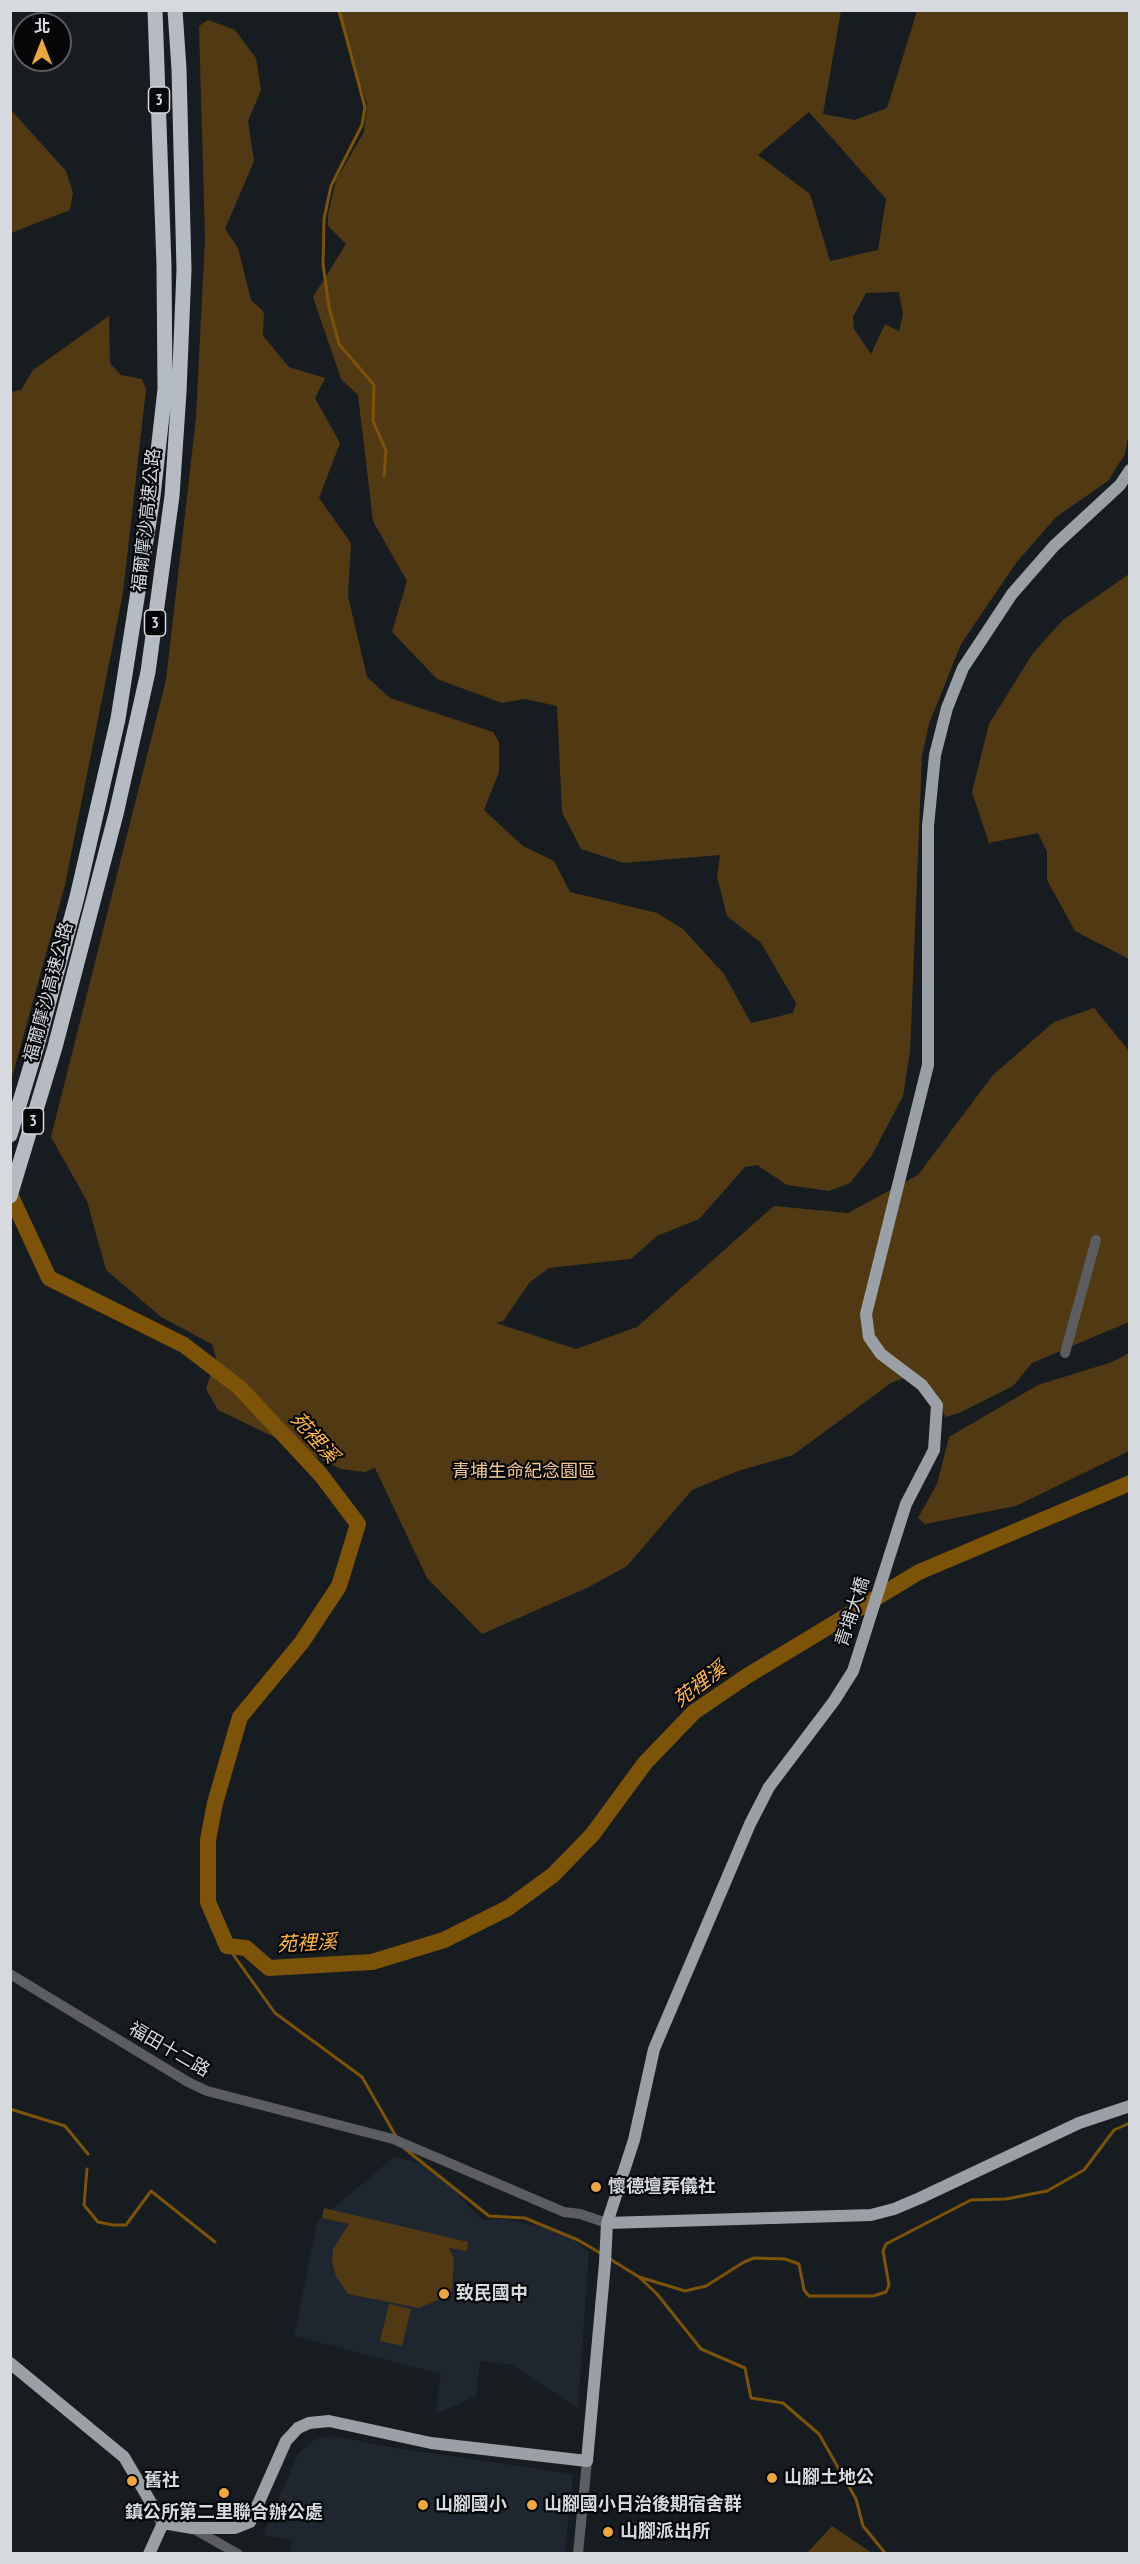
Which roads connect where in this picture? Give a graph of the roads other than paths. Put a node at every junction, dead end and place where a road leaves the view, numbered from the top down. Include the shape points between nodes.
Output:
1 (155, 10) edge
2 (175, 10) edge
3 (1130, 470) edge
4 (10, 1135) edge
5 (10, 1196) edge
6 (1096, 1240) dead end
7 (1065, 1353) dead end
8 (10, 1974) edge
9 (1130, 2106) edge
10 (607, 2223) junction
11 (10, 2362) edge
12 (586, 2461) junction
13 (163, 2523) junction
14 (192, 2528) junction
15 (149, 2553) edge
16 (238, 2553) edge
17 (578, 2553) edge

1 - 4 highway, 福爾摩沙高速公路 / 3 via 165,389 151,506 118,719 77,897
2 - 5 highway, 福爾摩沙高速公路 / 3 via 184,270 172,496 148,672 56,1047
3 - 10 main road, 青埔大橋 via 1120,485 1054,546 1012,594 963,668 947,708 934,755 928,826 928,1065 866,1314 869,1337 881,1354 922,1385 937,1405 934,1450 906,1504 853,1671 769,1786 654,2049 634,2140
6 - 7 street
8 - 10 street, 福田十二路 via 207,2091 394,2139 564,2212
9 - 10 main road via 1079,2123 920,2198 871,2215
10 - 12 main road, 青埔大橋
11 - 13 main road via 124,2457
12 - 14 main road via 431,2443 329,2421 309,2423 298,2427 286,2441 250,2522 235,2528
12 - 17 street
13 - 14 main road
13 - 15 main road
14 - 16 street

